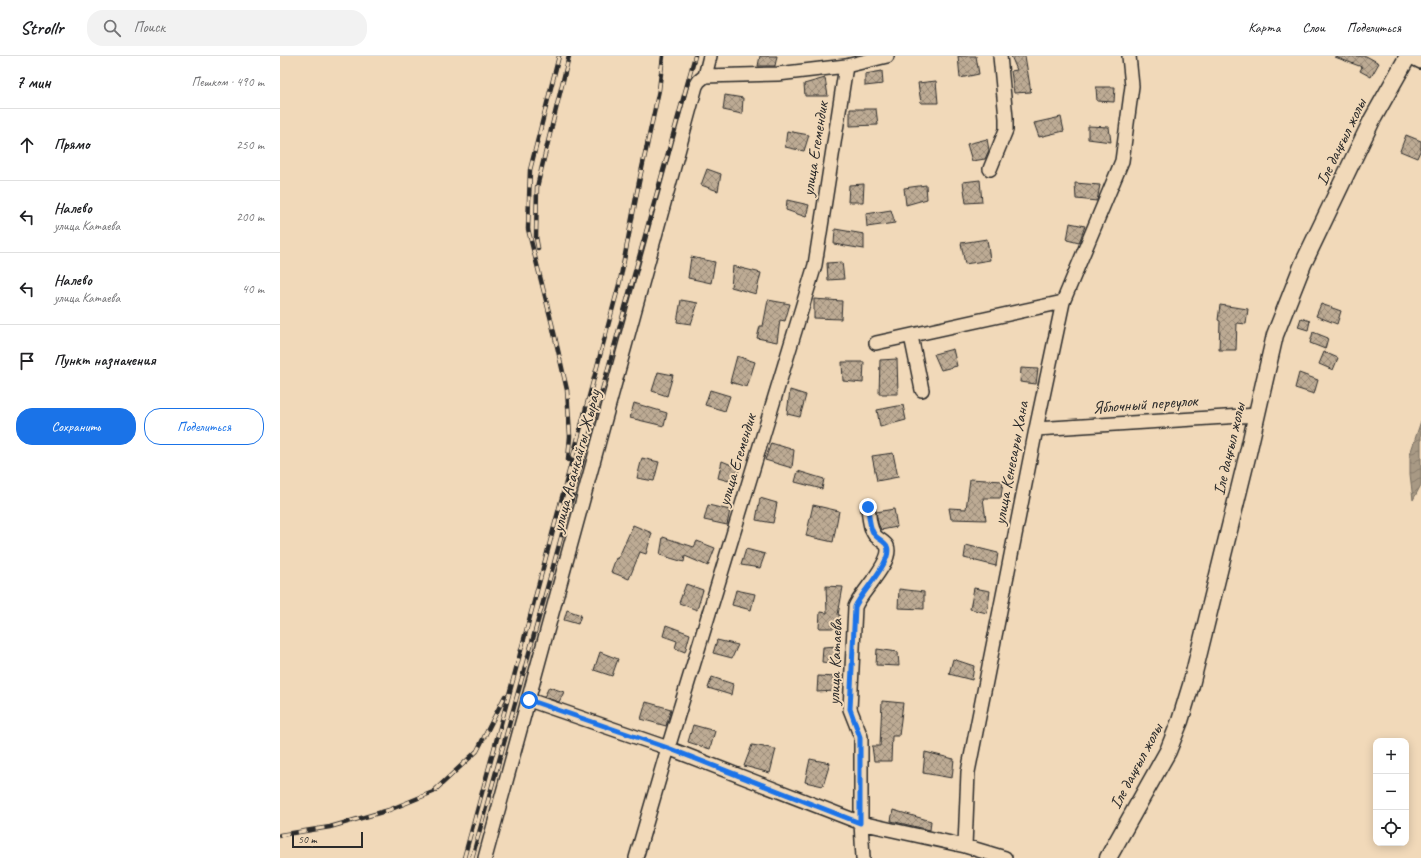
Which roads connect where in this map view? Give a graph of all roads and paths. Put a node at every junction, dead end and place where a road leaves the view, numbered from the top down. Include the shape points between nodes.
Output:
1 (710, 56) edge
2 (887, 56) edge
3 (1000, 56) edge
4 (1129, 56) edge
5 (1409, 56) edge
6 (1421, 62) edge
7 (846, 66) junction
8 (705, 76) junction
9 (990, 169) dead end
10 (1063, 302) junction
11 (911, 336) junction
12 (876, 343) dead end
13 (922, 390) dead end
14 (1257, 414) junction
15 (1036, 429) junction
16 (868, 507) dead end
17 (529, 700) junction
18 (668, 748) junction
19 (860, 823) junction
20 (965, 846) junction
21 (485, 858) edge
22 (636, 858) edge
23 (863, 858) edge
24 (1005, 858) edge
25 (1108, 858) edge

1 - 8 street, улица Асанкайгы Жырау
2 - 7 street
3 - 9 street via 1006,130
4 - 10 street, улица Кенесары Хана via 1132,86 1122,161
5 - 6 street
5 - 14 main road, Іле даңғыл жолы via 1372,120 1303,264 1275,334
7 - 8 street via 778,74
7 - 18 street, улица Егемендик via 815,265
8 - 17 street, улица Асанкайгы Жырау via 696,86
10 - 11 street
10 - 15 street, улица Кенесары Хана
11 - 12 street
11 - 13 street
14 - 15 street, Яблочный переулок
14 - 25 main road, Іле даңғыл жолы via 1180,721 1168,752
15 - 20 street, улица Кенесары Хана via 968,772
16 - 19 street, улица Катаева via 874,534 887,545 888,552 873,582 857,600 855,607 850,709 860,737
17 - 18 street
17 - 21 street, улица Асанкайгы Жырау
18 - 19 street
18 - 22 street, улица Егемендик
19 - 20 street
19 - 23 street, улица Катаева
20 - 24 street

